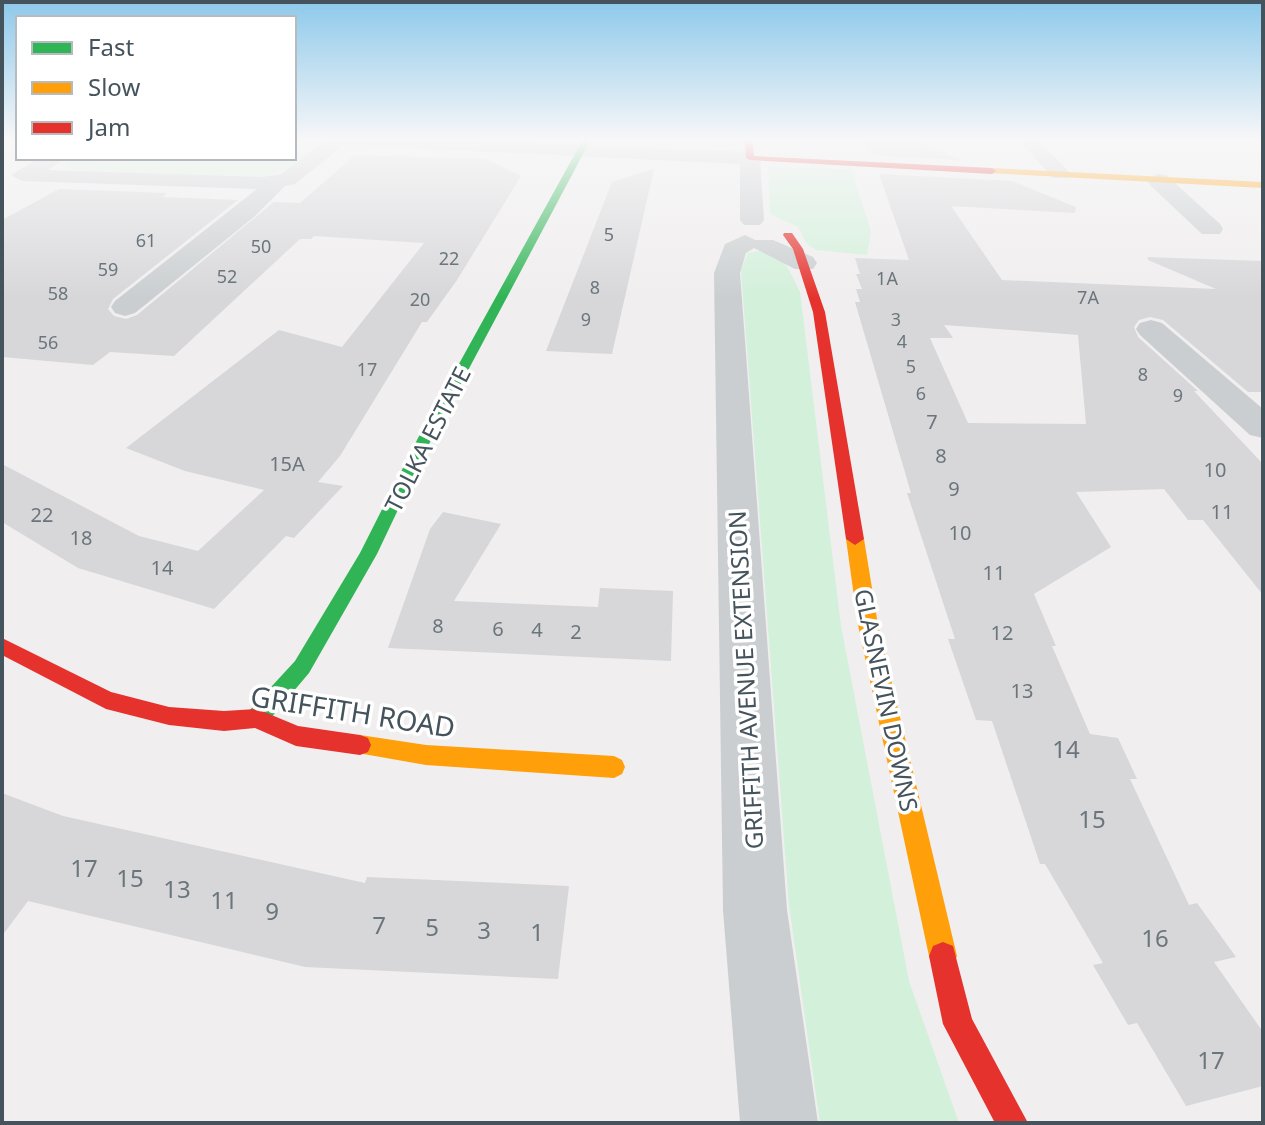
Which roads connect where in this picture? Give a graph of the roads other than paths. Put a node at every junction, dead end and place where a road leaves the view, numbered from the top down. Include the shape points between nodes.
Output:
1 (265, 194) edge
2 (558, 194) edge
3 (756, 194) edge
4 (1173, 194) edge
5 (1211, 229) dead end
6 (762, 236) junction
7 (804, 263) joint
8 (125, 309) dead end
9 (1151, 329) dead end
10 (1263, 427) edge
11 (2, 646) edge
12 (257, 718) junction
13 (614, 767) dead end
14 (779, 1123) edge
15 (1012, 1123) edge

1 - 8 street
2 - 12 street, TOLKA ESTATE via 368,554 302,667
3 - 6 street
4 - 5 street
6 - 7 street, GLASNEVIN DOWNS
6 - 14 street, GRIFFITH AVENUE EXTENSION via 734,249 727,273 755,910
7 - 15 street, GLASNEVIN DOWNS via 819,312 868,625 958,1024
9 - 10 street
11 - 12 street, GRIFFITH ROAD via 106,700 169,716
12 - 13 street, GRIFFITH ROAD via 296,736 426,755

